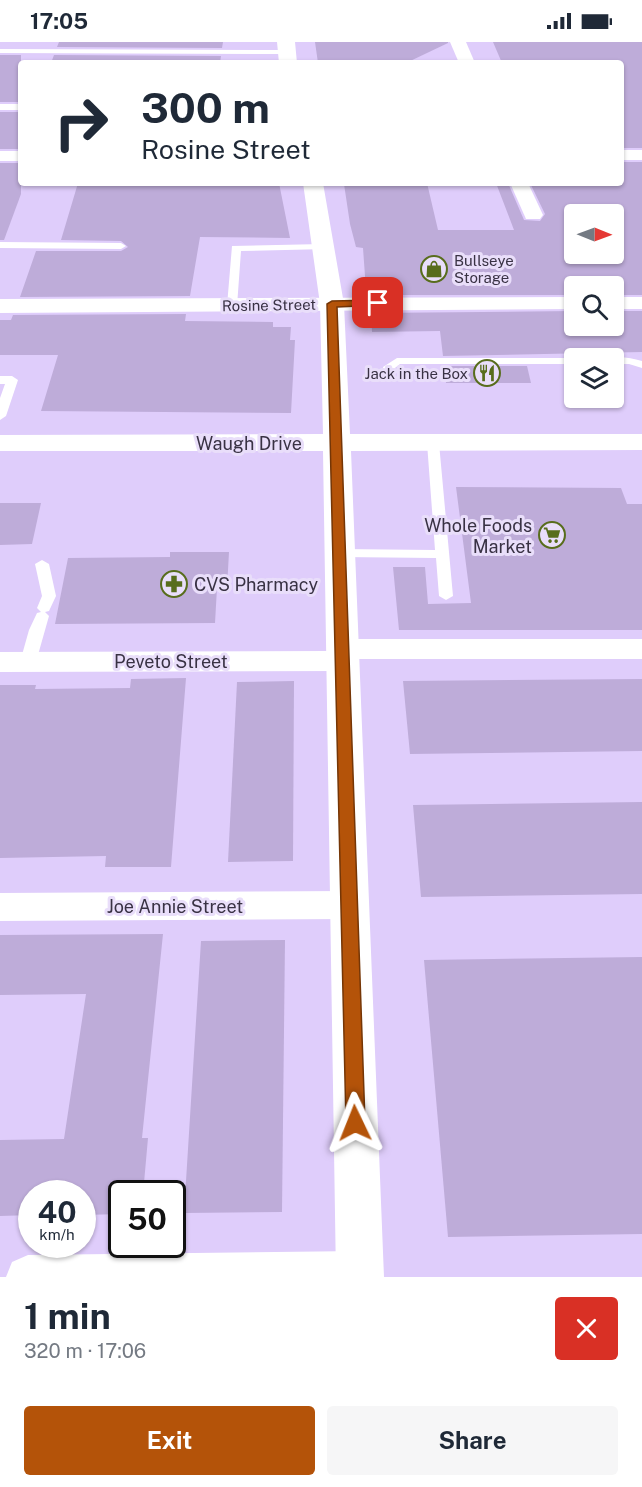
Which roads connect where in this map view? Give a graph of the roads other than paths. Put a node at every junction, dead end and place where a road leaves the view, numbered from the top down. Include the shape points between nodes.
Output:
1 (458, 42) edge
2 (0, 51) edge
3 (248, 52) junction
4 (286, 52) edge
5 (247, 60) edge
6 (466, 60) edge
7 (0, 107) edge
8 (18, 107) edge
9 (624, 154) edge
10 (642, 155) edge
11 (0, 156) edge
12 (18, 156) edge
13 (314, 186) edge
14 (520, 186) edge
15 (533, 215) dead end
16 (0, 245) edge
17 (121, 246) dead end
18 (324, 247) junction
19 (564, 303) edge
20 (624, 303) edge
21 (642, 303) edge
22 (332, 304) junction
23 (0, 306) edge
24 (232, 306) junction
25 (564, 361) edge
26 (624, 361) edge
27 (642, 365) edge
28 (387, 369) dead end
29 (0, 380) edge
30 (0, 416) edge
31 (642, 442) edge
32 (0, 443) edge
33 (336, 443) junction
34 (432, 443) junction
35 (339, 553) junction
36 (442, 554) junction
37 (42, 564) dead end
38 (446, 596) dead end
39 (642, 650) edge
40 (342, 655) junction
41 (14, 662) edge
42 (349, 905) junction
43 (0, 907) edge
44 (360, 1275) edge
45 (28, 1277) edge

1 - 6 street
2 - 3 lane
3 - 4 lane
3 - 5 lane
7 - 8 lane
9 - 10 street
11 - 12 street
13 - 18 main road
14 - 15 street
16 - 17 lane
18 - 22 main road
18 - 24 lane via 236,248
19 - 22 street, Rosine Street
20 - 21 street
22 - 24 street, Rosine Street
22 - 33 main road
23 - 24 street, Rosine Street
25 - 28 lane via 397,361
26 - 27 lane
29 - 30 lane via 12,380
31 - 34 main road, Waugh Drive
32 - 33 main road, Waugh Drive
33 - 34 main road, Waugh Drive
33 - 35 main road
34 - 36 lane
35 - 36 lane
35 - 40 main road
36 - 38 lane
37 - 41 lane via 49,596 36,630
39 - 40 street, Peveto Street
40 - 41 street, Peveto Street
40 - 42 main road
42 - 43 street, Joe Annie Street
42 - 44 main road
44 - 45 street

